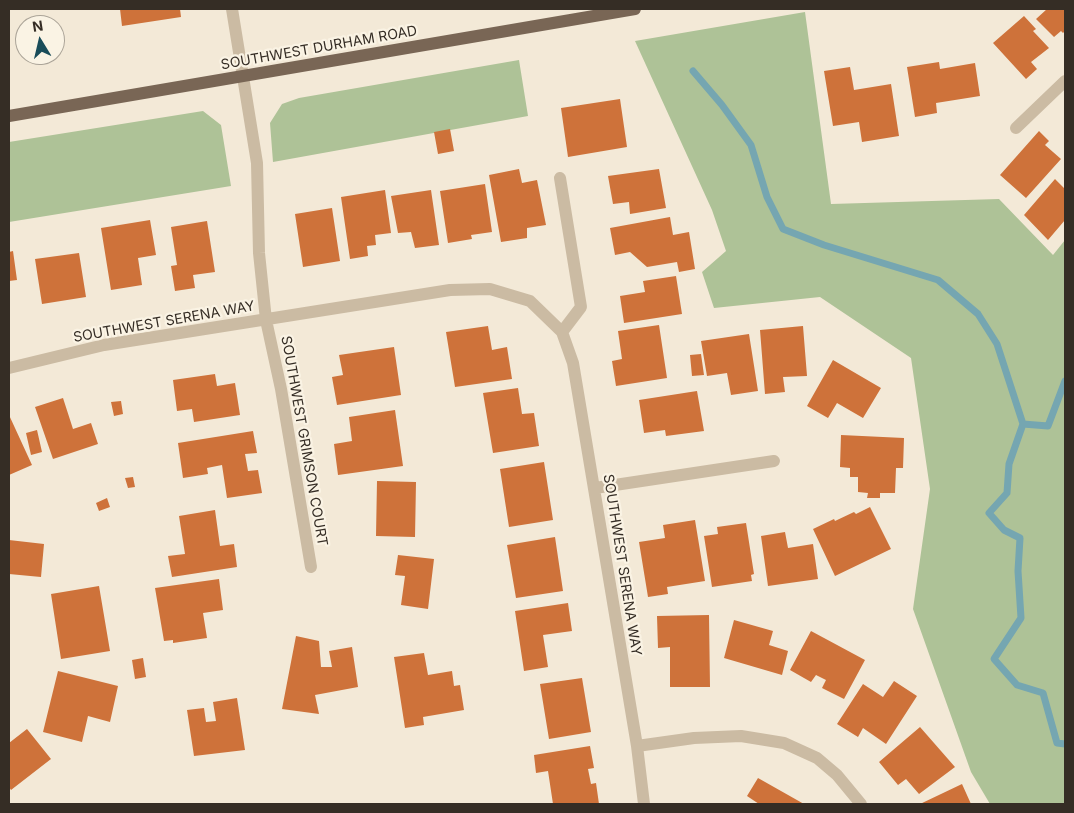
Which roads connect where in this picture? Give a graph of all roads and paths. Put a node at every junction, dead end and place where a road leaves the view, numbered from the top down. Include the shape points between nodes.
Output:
1 (232, 9) edge
2 (635, 9) edge
3 (243, 76) junction
4 (1065, 80) edge
5 (9, 116) edge
6 (1016, 128) dead end
7 (560, 178) dead end
8 (266, 320) junction
9 (562, 332) junction
10 (9, 368) edge
11 (774, 461) dead end
12 (595, 488) junction
13 (311, 567) dead end
14 (637, 746) junction
15 (644, 804) edge
16 (861, 804) edge

1 - 3 street, SOUTHWEST SERENA WAY
2 - 3 main road, SOUTHWEST DURHAM ROAD
3 - 5 main road, SOUTHWEST DURHAM ROAD
3 - 8 street, SOUTHWEST SERENA WAY via 257,163 259,253
4 - 6 street
7 - 9 street via 580,306
8 - 9 street, SOUTHWEST SERENA WAY via 450,290 490,289 530,300
8 - 10 street, SOUTHWEST SERENA WAY via 104,345
8 - 13 street, SOUTHWEST GRIMSON COURT
9 - 12 street, SOUTHWEST SERENA WAY via 573,363
11 - 12 street
12 - 14 street, SOUTHWEST SERENA WAY
14 - 15 street, SOUTHWEST SERENA WAY
14 - 16 street via 694,738 741,736 784,743 817,758 837,775

